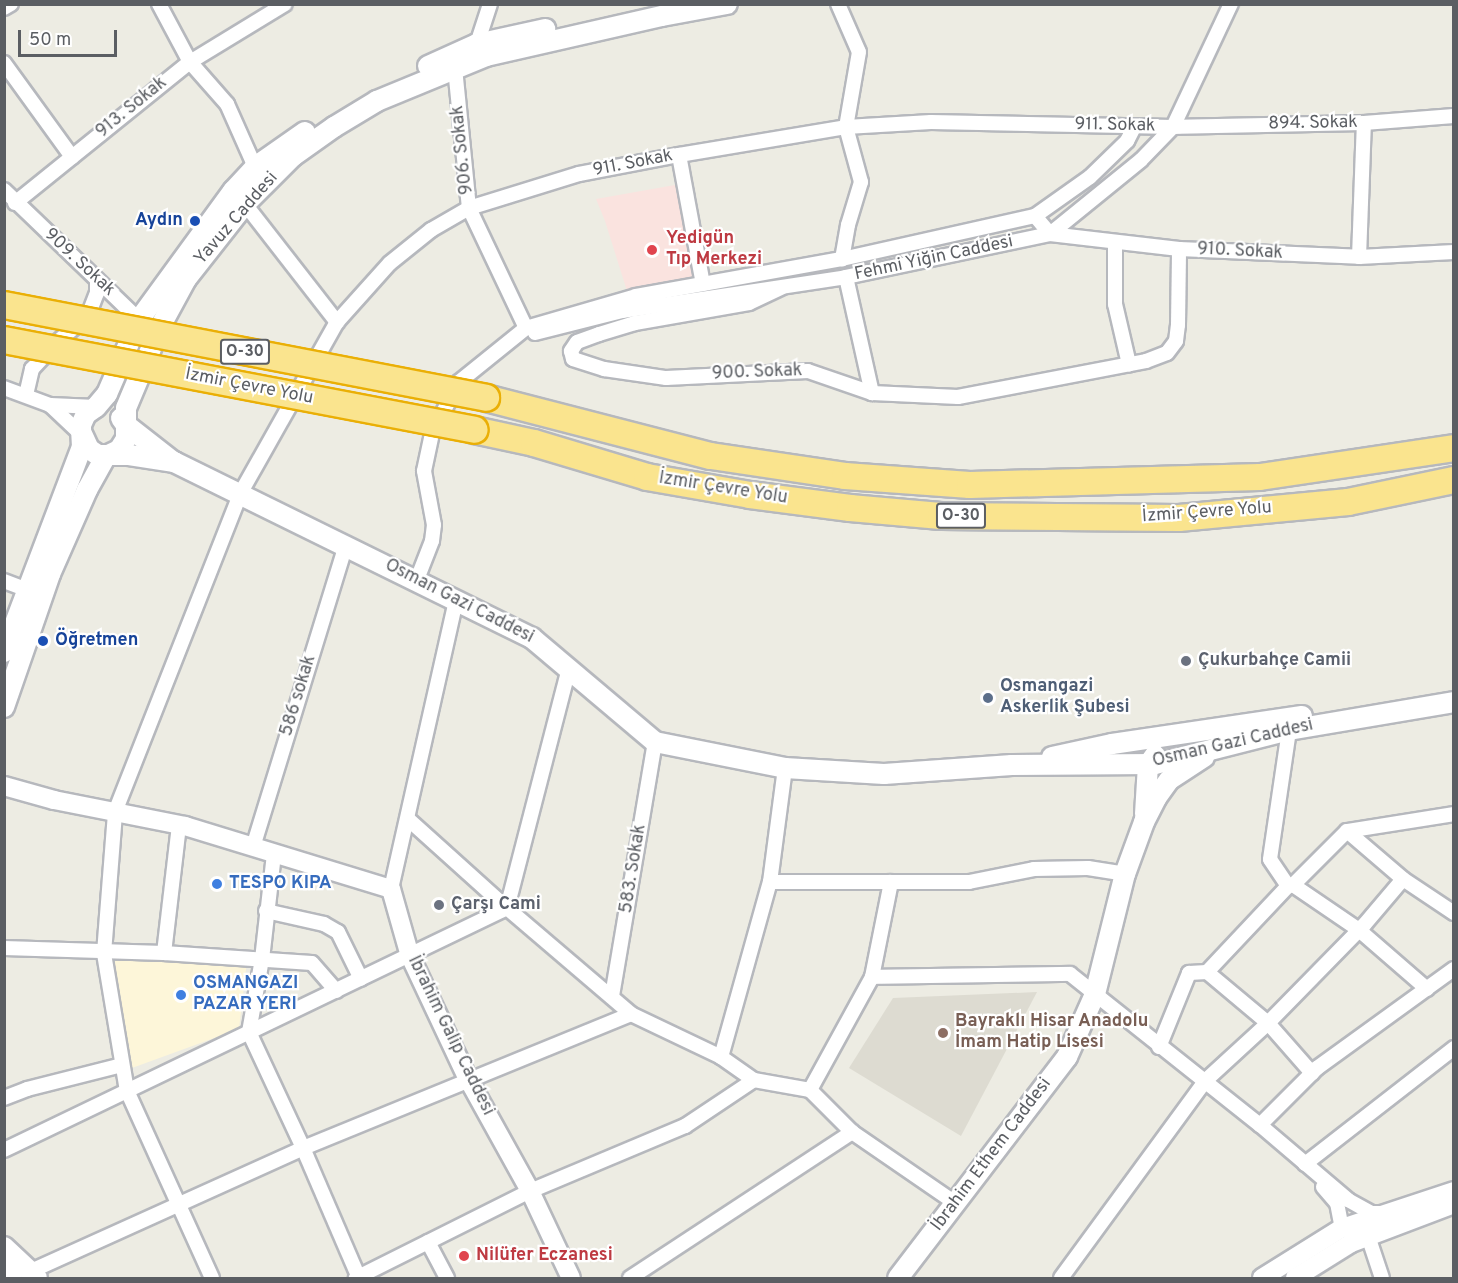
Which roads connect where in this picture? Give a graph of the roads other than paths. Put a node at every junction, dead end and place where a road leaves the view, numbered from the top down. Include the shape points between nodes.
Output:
1 (11, 4) edge
2 (159, 4) edge
3 (285, 4) edge
4 (490, 4) edge
5 (665, 4) edge
6 (727, 4) edge
7 (838, 4) edge
8 (1231, 4) edge
9 (4, 8) edge
10 (477, 44) junction
11 (190, 62) junction
12 (4, 63) edge
13 (455, 68) junction
14 (1454, 116) edge
15 (1364, 123) junction
16 (846, 127) junction
17 (1134, 127) junction
18 (1173, 127) junction
19 (679, 154) junction
20 (72, 157) junction
21 (255, 167) junction
22 (4, 190) edge
23 (15, 203) junction
24 (245, 204) junction
25 (469, 208) junction
26 (1035, 216) junction
27 (1050, 234) junction
28 (1115, 242) junction
29 (1179, 249) junction
30 (1454, 252) edge
31 (1359, 257) junction
32 (842, 259) junction
33 (846, 277) junction
34 (97, 280) junction
35 (704, 284) junction
36 (781, 288) junction
37 (4, 305) edge
38 (140, 320) junction
39 (337, 322) junction
40 (160, 327) junction
41 (525, 328) junction
42 (4, 340) edge
43 (1130, 364) junction
44 (6, 388) edge
45 (872, 393) junction
46 (26, 395) junction
47 (50, 405) junction
48 (96, 407) junction
49 (126, 425) junction
50 (82, 436) junction
51 (1454, 447) edge
52 (106, 456) junction
53 (174, 462) junction
54 (1454, 480) edge
55 (240, 494) junction
56 (346, 545) junction
57 (4, 581) edge
58 (416, 582) junction
59 (28, 590) junction
60 (456, 600) junction
61 (4, 652) edge
62 (570, 668) junction
63 (1454, 691) edge
64 (1454, 702) edge
65 (4, 706) edge
66 (1289, 730) junction
67 (1181, 733) junction
68 (1140, 740) junction
69 (655, 742) junction
70 (1216, 749) junction
71 (1157, 759) junction
72 (1012, 765) junction
73 (1120, 765) junction
74 (785, 768) junction
75 (4, 786) edge
76 (1163, 789) junction
77 (115, 812) junction
78 (1454, 814) edge
79 (408, 819) junction
80 (1144, 822) junction
81 (179, 825) junction
82 (1347, 831) junction
83 (253, 847) junction
84 (274, 854) junction
85 (1125, 874) junction
86 (1403, 879) junction
87 (770, 882) junction
88 (891, 882) junction
89 (1290, 885) junction
90 (391, 889) junction
91 (507, 908) junction
92 (266, 911) junction
93 (1454, 913) edge
94 (1359, 930) junction
95 (4, 948) edge
96 (104, 953) junction
97 (164, 954) junction
98 (410, 956) junction
99 (262, 959) junction
100 (1454, 969) edge
101 (1207, 972) junction
102 (872, 977) junction
103 (361, 979) junction
104 (1427, 989) junction
105 (336, 991) junction
106 (1095, 994) junction
107 (612, 996) junction
108 (632, 1014) junction
109 (1268, 1023) junction
110 (249, 1032) junction
111 (1159, 1047) junction
112 (1454, 1048) edge
113 (721, 1057) junction
114 (122, 1065) junction
115 (1312, 1073) junction
116 (468, 1079) junction
117 (754, 1080) junction
118 (1204, 1081) junction
119 (810, 1089) junction
120 (128, 1091) junction
121 (4, 1098) edge
122 (1260, 1125) junction
123 (852, 1132) junction
124 (303, 1148) junction
125 (4, 1150) edge
126 (1305, 1164) junction
127 (531, 1191) junction
128 (1454, 1191) edge
129 (954, 1202) junction
130 (180, 1203) junction
131 (1454, 1204) edge
132 (1387, 1213) junction
133 (1342, 1228) junction
134 (1368, 1236) junction
135 (428, 1242) junction
136 (4, 1247) edge
137 (4, 1270) edge
138 (26, 1276) edge
139 (212, 1278) edge
140 (357, 1278) edge
141 (447, 1278) edge
142 (571, 1278) edge
143 (630, 1278) edge
144 (898, 1278) edge
145 (1061, 1278) edge
146 (1262, 1278) edge
147 (1295, 1278) edge
148 (1382, 1278) edge

1 - 9 street
2 - 11 street
3 - 11 street, 913. Sokak
4 - 10 street
5 - 10 main road, Yavuz Caddesi
6 - 13 main road, Yavuz Caddesi via 486,56
7 - 16 street via 859,52
8 - 18 street, Fehmi Yiğin Caddesi
10 - 21 main road, Yavuz Caddesi via 362,95
11 - 20 street, 913. Sokak
11 - 21 street via 227,104
12 - 20 street
13 - 24 main road, Yavuz Caddesi via 377,101 334,127 293,156
13 - 25 street, 906. Sokak
14 - 15 street, 894. Sokak
15 - 18 street, 894. Sokak
15 - 31 street
16 - 17 street, 911. Sokak via 931,122
16 - 19 street, 911. Sokak
16 - 32 street via 861,182
17 - 18 street, 911. Sokak
17 - 26 street, Fehmi Yiğin Caddesi via 1127,141 1090,177
18 - 27 street, Fehmi Yiğin Caddesi via 1141,160
19 - 25 street, 911. Sokak via 579,174
19 - 35 street
20 - 23 street, 913. Sokak
21 - 38 main road, Yavuz Caddesi via 233,191
22 - 23 street, 909. Sokak
23 - 34 street, 909. Sokak
24 - 39 street
24 - 40 main road, Yavuz Caddesi via 186,279
25 - 39 street, 911. Sokak via 430,230 390,263
25 - 41 street, 906. Sokak
26 - 27 street
26 - 32 street, Fehmi Yiğin Caddesi
27 - 28 street, 910. Sokak
27 - 33 street, Fehmi Yiğin Caddesi
28 - 29 street, 910. Sokak
28 - 43 street via 1115,304
29 - 31 street, 910. Sokak
29 - 43 street, 900. Sokak via 1176,341 1167,353
30 - 31 street, 910. Sokak
32 - 35 street, Fehmi Yiğin Caddesi
33 - 36 street, Fehmi Yiğin Caddesi
33 - 45 street
34 - 38 street, 909. Sokak
34 - 46 street via 97,293 88,316 32,369
35 - 41 street, Fehmi Yiğin Caddesi via 636,296
36 - 41 street, Fehmi Yiğin Caddesi via 622,311 535,333
36 - 45 street, 900. Sokak via 749,303 635,323 598,334 577,342 571,351 573,359 604,369 666,378 808,371
37 - 51 highway, İzmir Çevre Yolu / O-30, bridge via 486,398 711,456 845,476 970,485 1260,477
38 - 40 street, 909. Sokak
38 - 48 main road, Yavuz Caddesi via 107,394
39 - 55 street, 911. Sokak
40 - 49 main road, Yavuz Caddesi via 126,408
41 - 58 street, Fehmi Yiğin Caddesi via 459,382 432,433 424,471 434,525 432,542
42 - 54 highway, İzmir Çevre Yolu / O-30, bridge via 474,430 534,443 647,477 828,506 941,516 1179,518 1348,502
43 - 45 street, 900. Sokak via 958,396
44 - 46 street
46 - 47 street
47 - 48 street
47 - 50 street
48 - 49 main road via 113,410
48 - 50 main road, Yavuz Caddesi via 86,414
49 - 52 main road, Yavuz Caddesi via 126,440
49 - 53 main road
50 - 52 main road via 89,449
50 - 59 main road, Yavuz Caddesi via 82,447
52 - 53 main road, Osman Gazi Caddesi via 129,455
52 - 65 main road, Yavuz Caddesi via 50,574
53 - 55 main road, Osman Gazi Caddesi
55 - 56 main road, Osman Gazi Caddesi
55 - 77 street, 911. Sokak
56 - 58 main road, Osman Gazi Caddesi
56 - 83 street, 586 sokak
57 - 59 street
58 - 60 main road, Osman Gazi Caddesi
59 - 61 main road, Yavuz Caddesi
60 - 62 main road, Osman Gazi Caddesi via 532,638
60 - 79 street
62 - 69 main road, Osman Gazi Caddesi
62 - 91 street
63 - 67 main road, Osman Gazi Caddesi
64 - 66 main road, Osman Gazi Caddesi
66 - 70 main road, Osman Gazi Caddesi
66 - 89 street via 1270,859
67 - 68 main road, Osman Gazi Caddesi
67 - 71 main road
68 - 71 main road
68 - 72 main road, Osman Gazi Caddesi
69 - 74 main road, Osman Gazi Caddesi
69 - 107 street, 583. Sokak
70 - 71 main road, Osman Gazi Caddesi
70 - 76 main road, İbrahim Ethem Caddesi via 1169,780
71 - 73 main road, Osman Gazi Caddesi
71 - 76 main road, İbrahim Ethem Caddesi
71 - 80 main road, İbrahim Ethem Caddesi
72 - 73 main road, Osman Gazi Caddesi
72 - 74 main road, Osman Gazi Caddesi via 884,774
73 - 80 main road, İbrahim Ethem Caddesi via 1140,786
74 - 87 street
75 - 77 street
76 - 80 main road, İbrahim Ethem Caddesi
77 - 81 street
77 - 96 street, 911. Sokak
78 - 82 street
79 - 90 street
79 - 91 street
80 - 85 main road, İbrahim Ethem Caddesi
81 - 83 street
81 - 97 street
82 - 86 street
82 - 89 street
83 - 84 street
84 - 90 street
84 - 92 street
85 - 88 street via 1088,868 1034,869 969,882
85 - 106 main road, İbrahim Ethem Caddesi
86 - 93 street
86 - 94 street
87 - 88 street
87 - 113 street
88 - 102 street
89 - 94 street
89 - 101 street
90 - 98 street, İbrahim Galip Caddesi
91 - 98 street
91 - 107 street
92 - 99 street
92 - 103 street via 324,924 338,932
94 - 104 street
94 - 109 street
95 - 96 street
96 - 97 street
96 - 114 street, 911. Sokak
97 - 99 street
98 - 103 street
98 - 116 street, İbrahim Galip Caddesi
99 - 105 street via 312,963
99 - 110 street
100 - 104 street
101 - 109 street
101 - 111 street via 1189,973
102 - 106 street via 1070,974
102 - 119 street
103 - 105 street
104 - 115 street
105 - 110 street
106 - 111 street
106 - 129 main road, İbrahim Ethem Caddesi via 1067,1057
107 - 108 street
108 - 113 street
108 - 116 street
109 - 115 street
109 - 118 street
110 - 120 street
110 - 124 street
111 - 118 street
112 - 126 street
113 - 117 street
114 - 120 street, 911. Sokak
114 - 121 street
115 - 122 street
116 - 124 street
116 - 127 street, İbrahim Galip Caddesi
117 - 119 street
117 - 127 street via 685,1126
118 - 122 street
118 - 145 street
119 - 123 street
120 - 125 street
120 - 130 street, 911. Sokak
122 - 126 street
123 - 129 street
123 - 143 street
124 - 130 street
124 - 140 street
126 - 132 street via 1361,1208 1371,1213
126 - 133 street via 1337,1203
127 - 135 street
127 - 142 street, İbrahim Galip Caddesi
128 - 132 street
129 - 144 main road, İbrahim Ethem Caddesi
130 - 138 street
130 - 139 street, 911. Sokak
131 - 134 street
132 - 133 street
133 - 146 street
134 - 147 street
134 - 148 street
135 - 140 street
135 - 141 street
136 - 138 main road
137 - 138 main road

